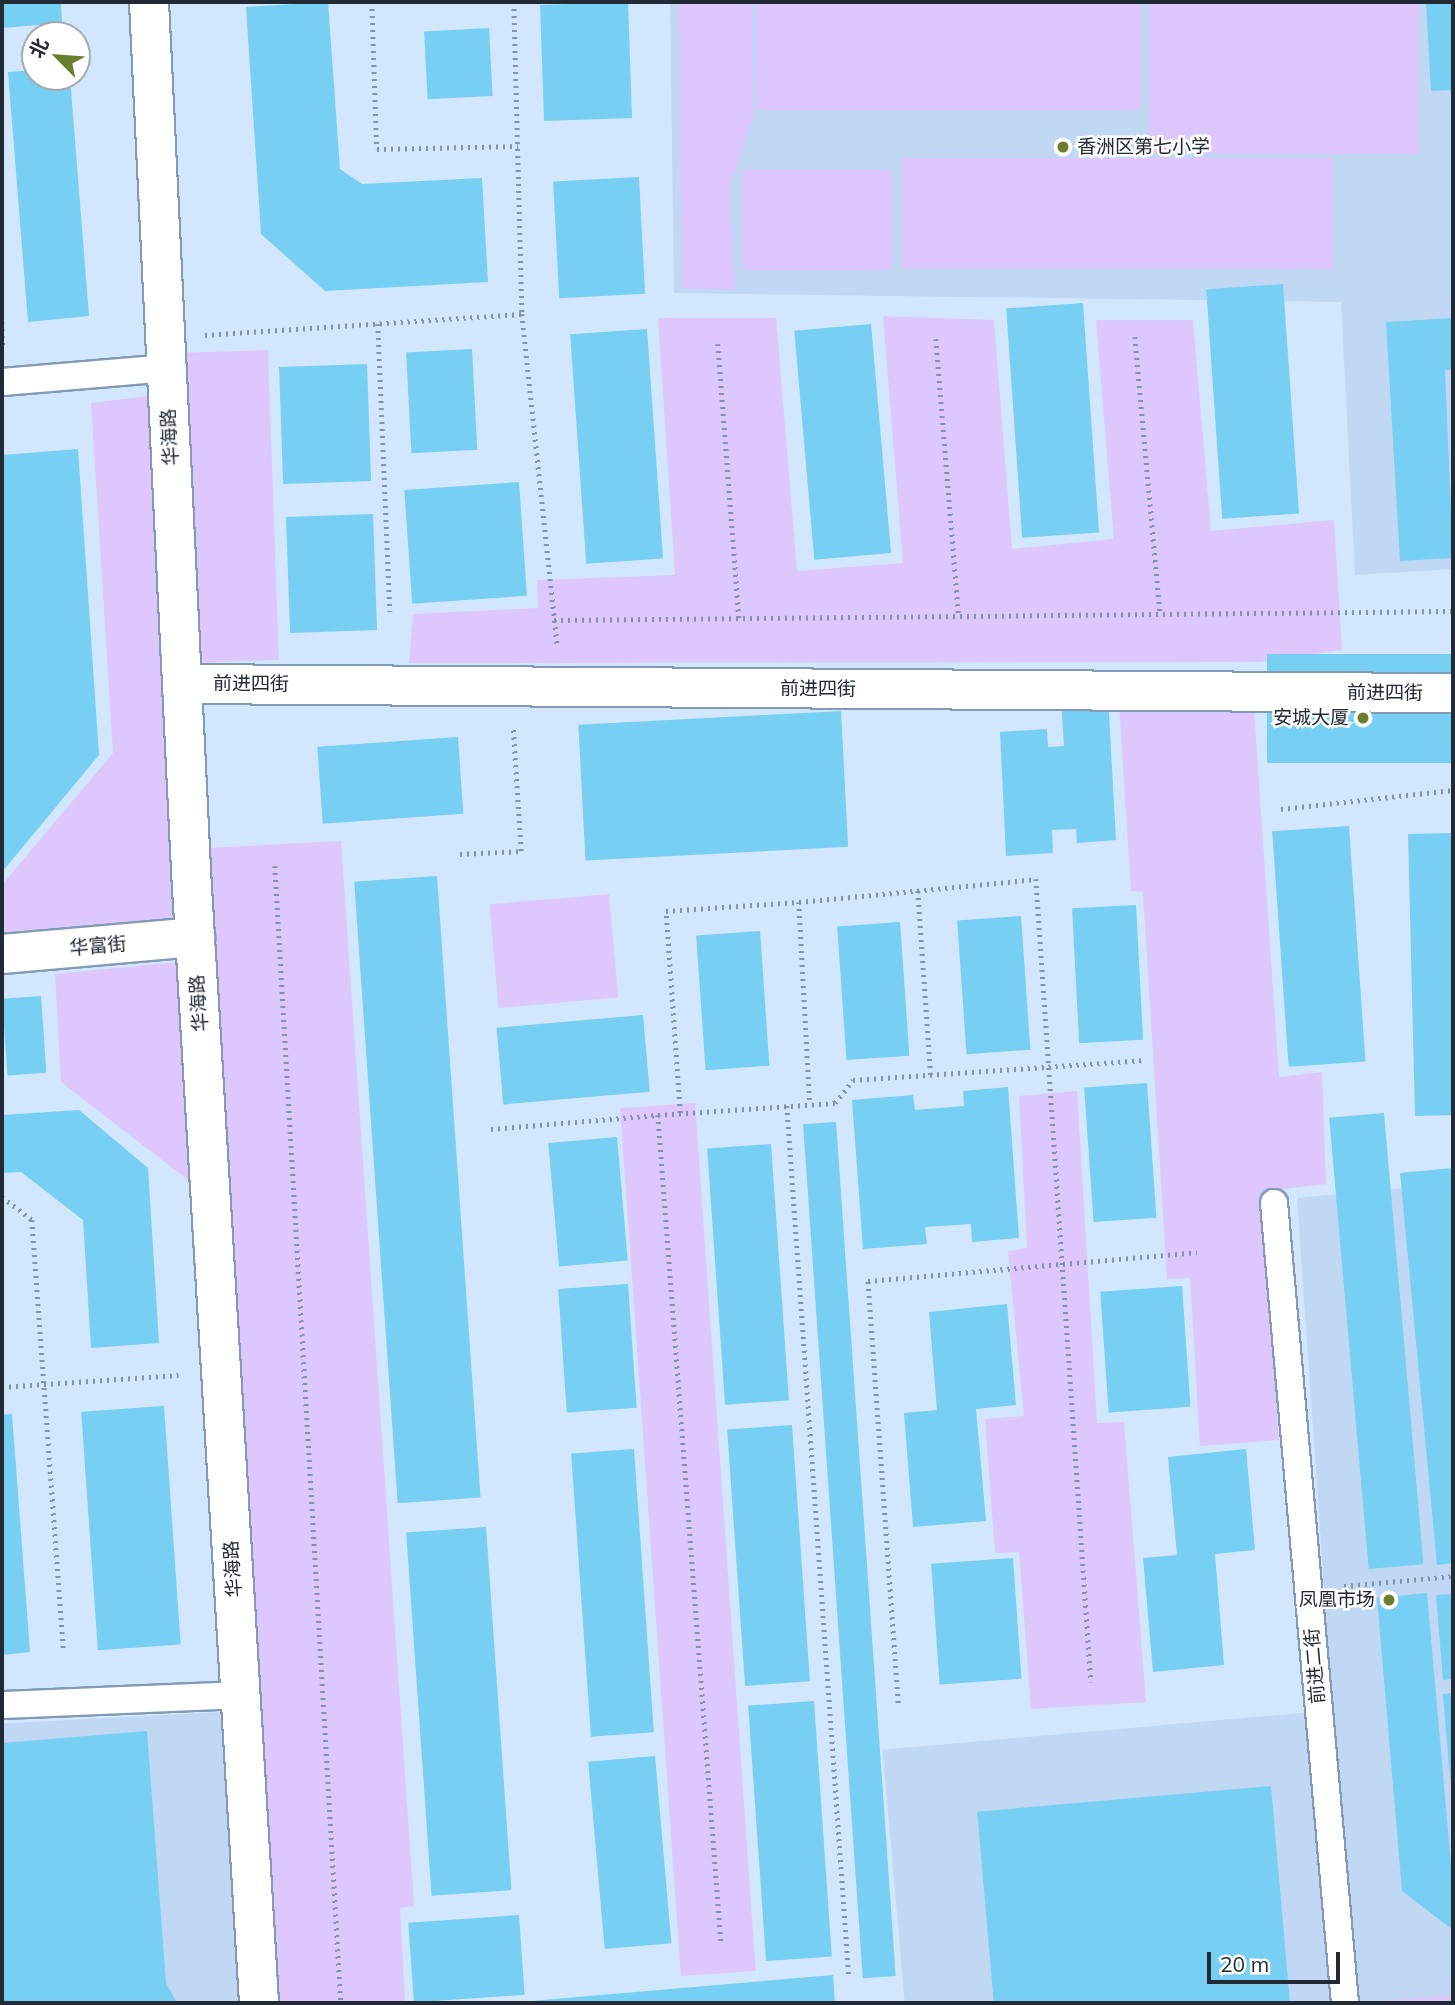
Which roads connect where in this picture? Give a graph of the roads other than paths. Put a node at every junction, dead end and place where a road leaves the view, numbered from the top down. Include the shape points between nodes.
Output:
1 (149, 2) edge
2 (166, 353) junction
3 (2, 382) edge
4 (182, 684) junction
5 (1453, 693) edge
6 (195, 937) junction
7 (2, 954) edge
8 (1274, 1203) dead end
9 (241, 1695) junction
10 (2, 1704) edge
11 (259, 2003) edge
12 (1345, 2003) edge

1 - 2 street, 华海路
2 - 3 lane
2 - 4 street, 华海路
4 - 5 street, 前进四街
4 - 6 street, 华海路
6 - 7 street, 华富街
6 - 9 street, 华海路
8 - 12 lane, 前进二街
9 - 10 lane
9 - 11 street, 华海路

